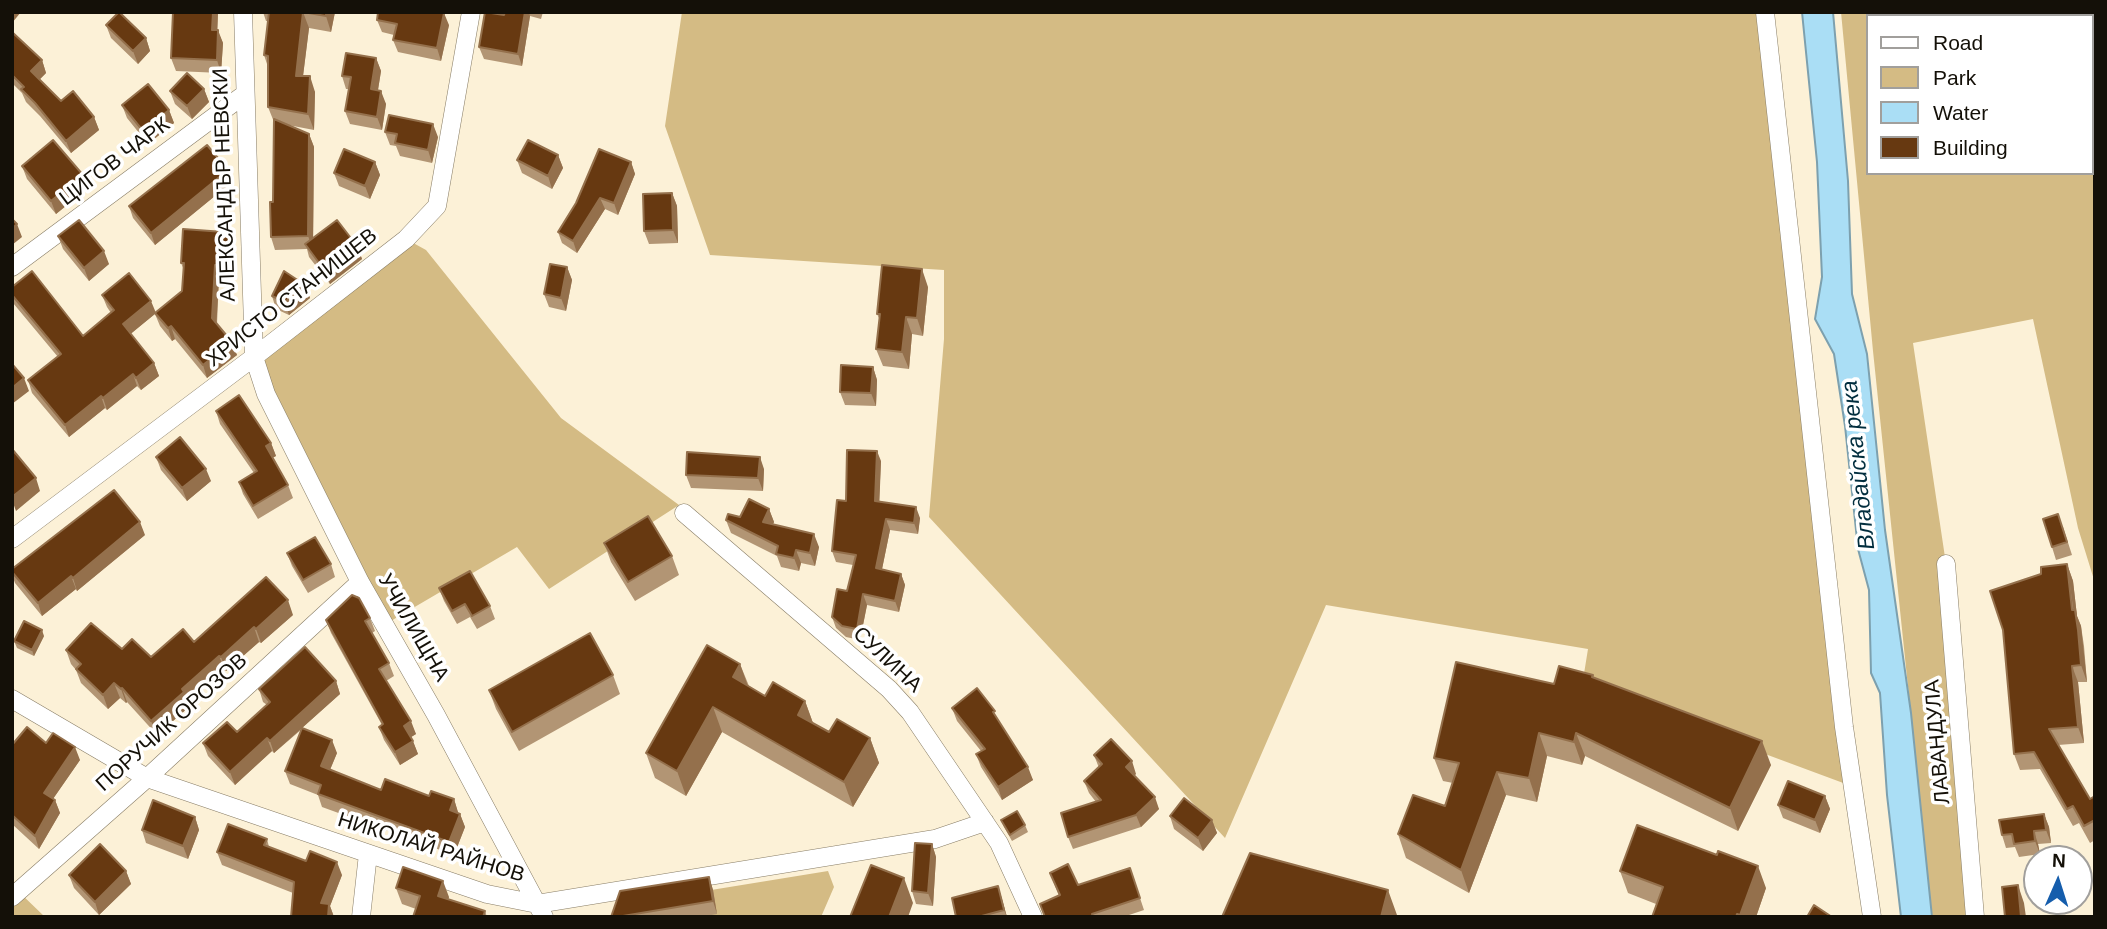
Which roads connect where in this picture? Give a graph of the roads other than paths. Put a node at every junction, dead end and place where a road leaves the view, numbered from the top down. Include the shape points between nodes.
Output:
1 (243, 12) edge
2 (471, 12) edge
3 (1765, 12) edge
4 (245, 94) junction
5 (12, 267) edge
6 (254, 357) junction
7 (684, 513) dead end
8 (12, 539) edge
9 (1946, 564) dead end
10 (360, 582) junction
11 (12, 699) edge
12 (147, 778) junction
13 (985, 821) junction
14 (368, 854) junction
15 (12, 897) edge
16 (540, 910) edge
17 (361, 917) edge
18 (1033, 917) edge
19 (1872, 917) edge
20 (1975, 917) edge

1 - 4 street, АЛЕКСАНДЪР НЕВСКИ
2 - 6 street, ХРИСТО СТАНИШЕВ via 437,206 405,239
3 - 19 street via 1844,727
4 - 5 street, ЦИГОВ ЧАРК
4 - 6 street, АЛЕКСАНДЪР НЕВСКИ
6 - 8 street, ХРИСТО СТАНИШЕВ
6 - 10 street, УЧИЛИЩНА via 266,394
7 - 13 street, СУЛИНА via 889,689
9 - 20 street, ЛАВАНДУЛА
10 - 12 street, ПОРУЧИК ОРОЗОВ
10 - 16 street, УЧИЛИЩНА
11 - 12 street, НИКОЛАЙ РАЙНОВ
12 - 14 street, НИКОЛАЙ РАЙНОВ
12 - 15 street, ПОРУЧИК ОРОЗОВ
13 - 16 street, НИКОЛАЙ РАЙНОВ via 935,839
13 - 18 street, СУЛИНА
14 - 16 street, НИКОЛАЙ РАЙНОВ
14 - 17 street

